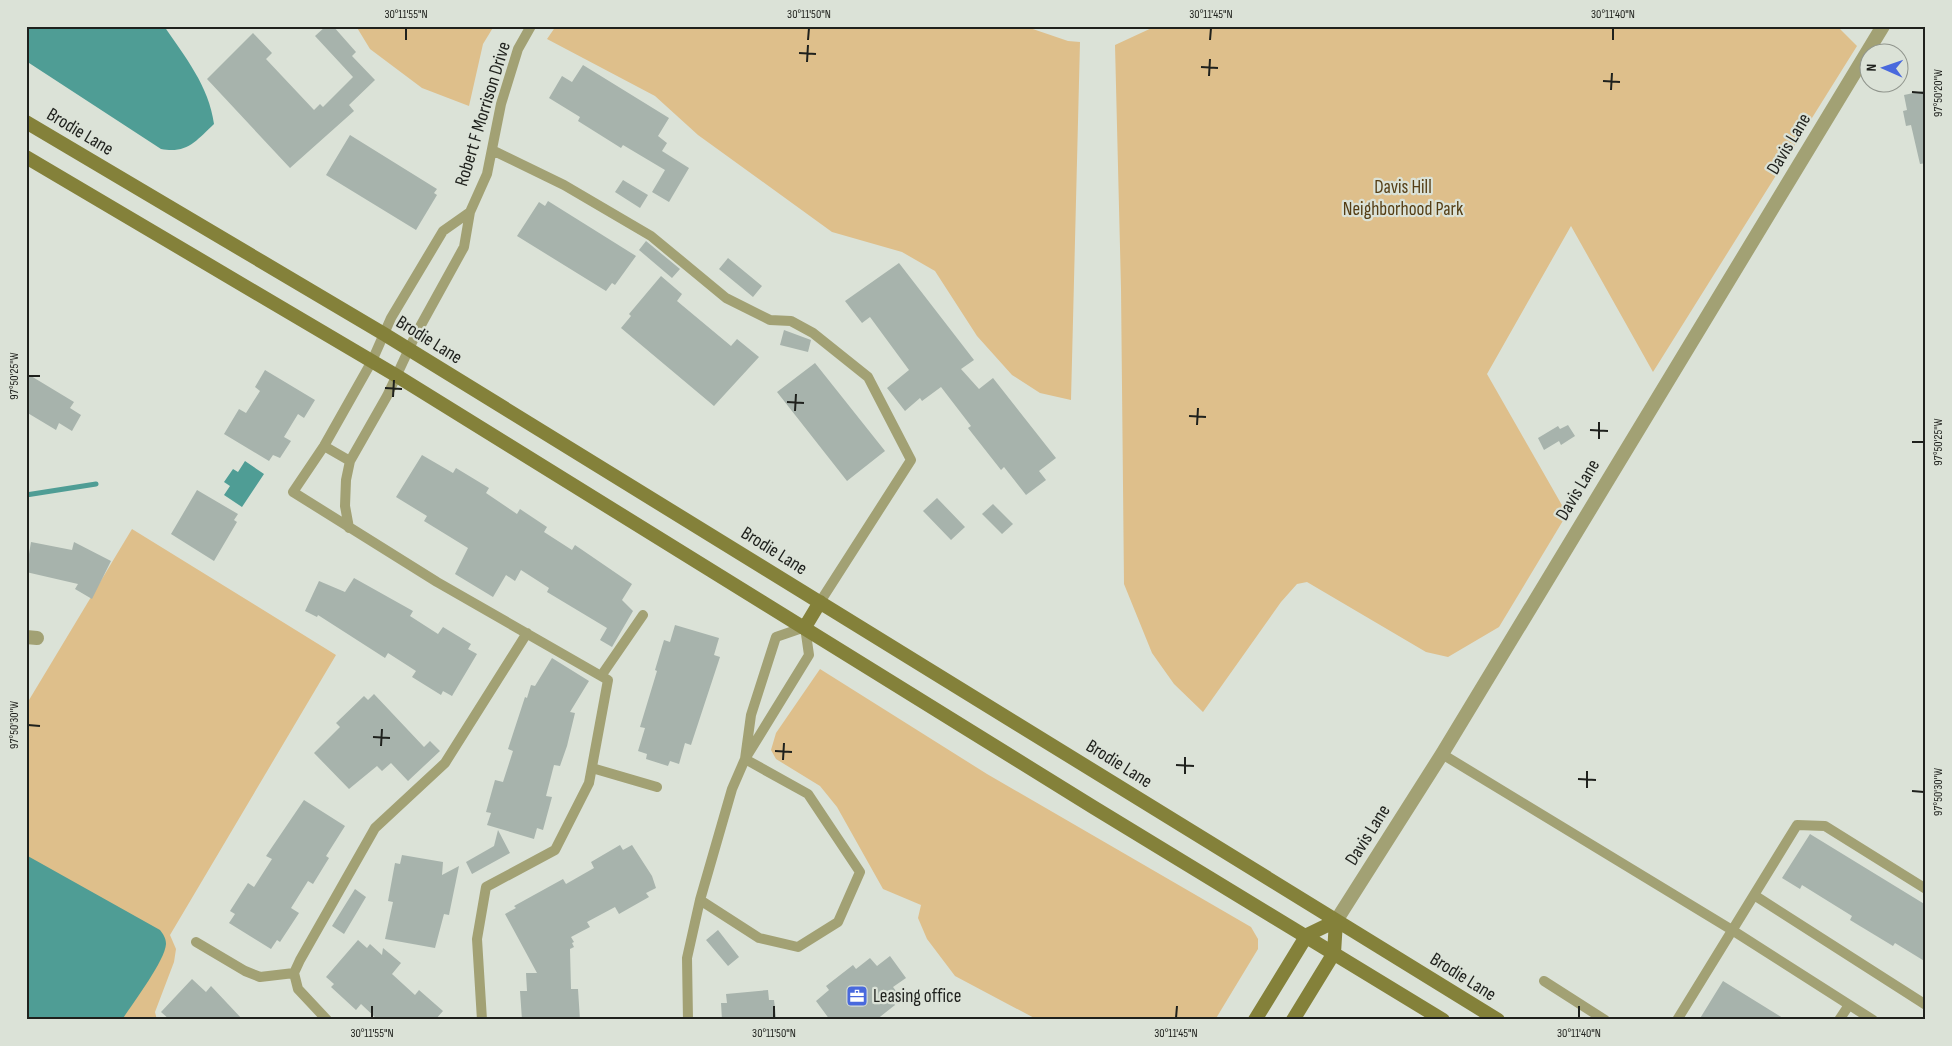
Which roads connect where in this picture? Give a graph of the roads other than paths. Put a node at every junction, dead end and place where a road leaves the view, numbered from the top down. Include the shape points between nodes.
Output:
1 (531, 26) edge
2 (1877, 30) edge
3 (26, 122) edge
4 (492, 150) junction
5 (26, 157) edge
6 (470, 212) junction
7 (384, 334) junction
8 (410, 350) junction
9 (372, 361) junction
10 (397, 376) junction
11 (324, 446) junction
12 (350, 461) junction
13 (349, 528) junction
14 (820, 602) junction
15 (643, 614) dead end
16 (804, 627) junction
17 (526, 633) junction
18 (601, 676) junction
19 (1442, 754) junction
20 (745, 759) junction
21 (592, 768) junction
22 (657, 787) dead end
23 (1926, 890) edge
24 (1754, 895) junction
25 (700, 900) junction
26 (1336, 920) junction
27 (1732, 930) junction
28 (1307, 935) junction
29 (196, 942) dead end
30 (1334, 953) junction
31 (294, 973) junction
32 (1544, 981) dead end
33 (1849, 1005) junction
34 (1926, 1005) edge
35 (327, 1020) edge
36 (482, 1020) edge
37 (688, 1020) edge
38 (1255, 1020) edge
39 (1292, 1020) edge
40 (1443, 1020) edge
41 (1498, 1020) edge
42 (1605, 1020) edge
43 (1677, 1020) edge
44 (1839, 1020) edge
45 (1872, 1020) edge

1 - 4 lane, Robert F Morrison Drive via 518,49 501,104
2 - 19 street, Davis Lane
3 - 7 main road, Brodie Lane
4 - 6 lane, Robert F Morrison Drive via 487,174
4 - 14 lane via 564,185 651,236 726,298 770,320 792,321 813,333 868,377 912,460
5 - 9 main road
6 - 7 lane, Robert F Morrison Drive via 443,231
6 - 8 lane, Robert F Morrison Drive via 464,247
7 - 8 main road, Brodie Lane
7 - 9 lane, Robert F Morrison Drive
8 - 10 lane, Robert F Morrison Drive
8 - 14 main road, Brodie Lane
9 - 10 main road
9 - 11 lane, Robert F Morrison Drive
10 - 12 lane, Robert F Morrison Drive
10 - 16 main road
11 - 12 lane
11 - 13 lane, Robert F Morrison Drive via 293,492
12 - 13 lane, Robert F Morrison Drive via 345,506
13 - 17 lane
14 - 16 main road
14 - 26 main road, Brodie Lane
15 - 18 lane
16 - 20 lane via 809,655
16 - 20 lane via 776,637 751,715
16 - 28 main road via 1093,807
17 - 18 lane
17 - 31 lane via 445,763 375,828
18 - 21 lane via 608,680
19 - 26 street, Davis Lane
19 - 27 lane
20 - 25 lane via 732,789
20 - 25 lane via 808,794 860,872 838,922 798,947 759,938
21 - 22 lane
21 - 36 lane via 589,783 555,850 486,887 477,939
23 - 24 lane via 1825,826 1797,825
24 - 27 lane
24 - 34 lane
25 - 37 lane via 687,958
26 - 28 main road
26 - 30 main road, Davis Lane
26 - 41 main road, Brodie Lane
27 - 33 lane
27 - 43 lane
28 - 30 main road
28 - 38 main road
29 - 31 lane via 260,977
30 - 39 main road, Davis Lane
30 - 40 main road
31 - 35 lane via 298,989
32 - 42 lane
33 - 44 lane
33 - 45 lane

